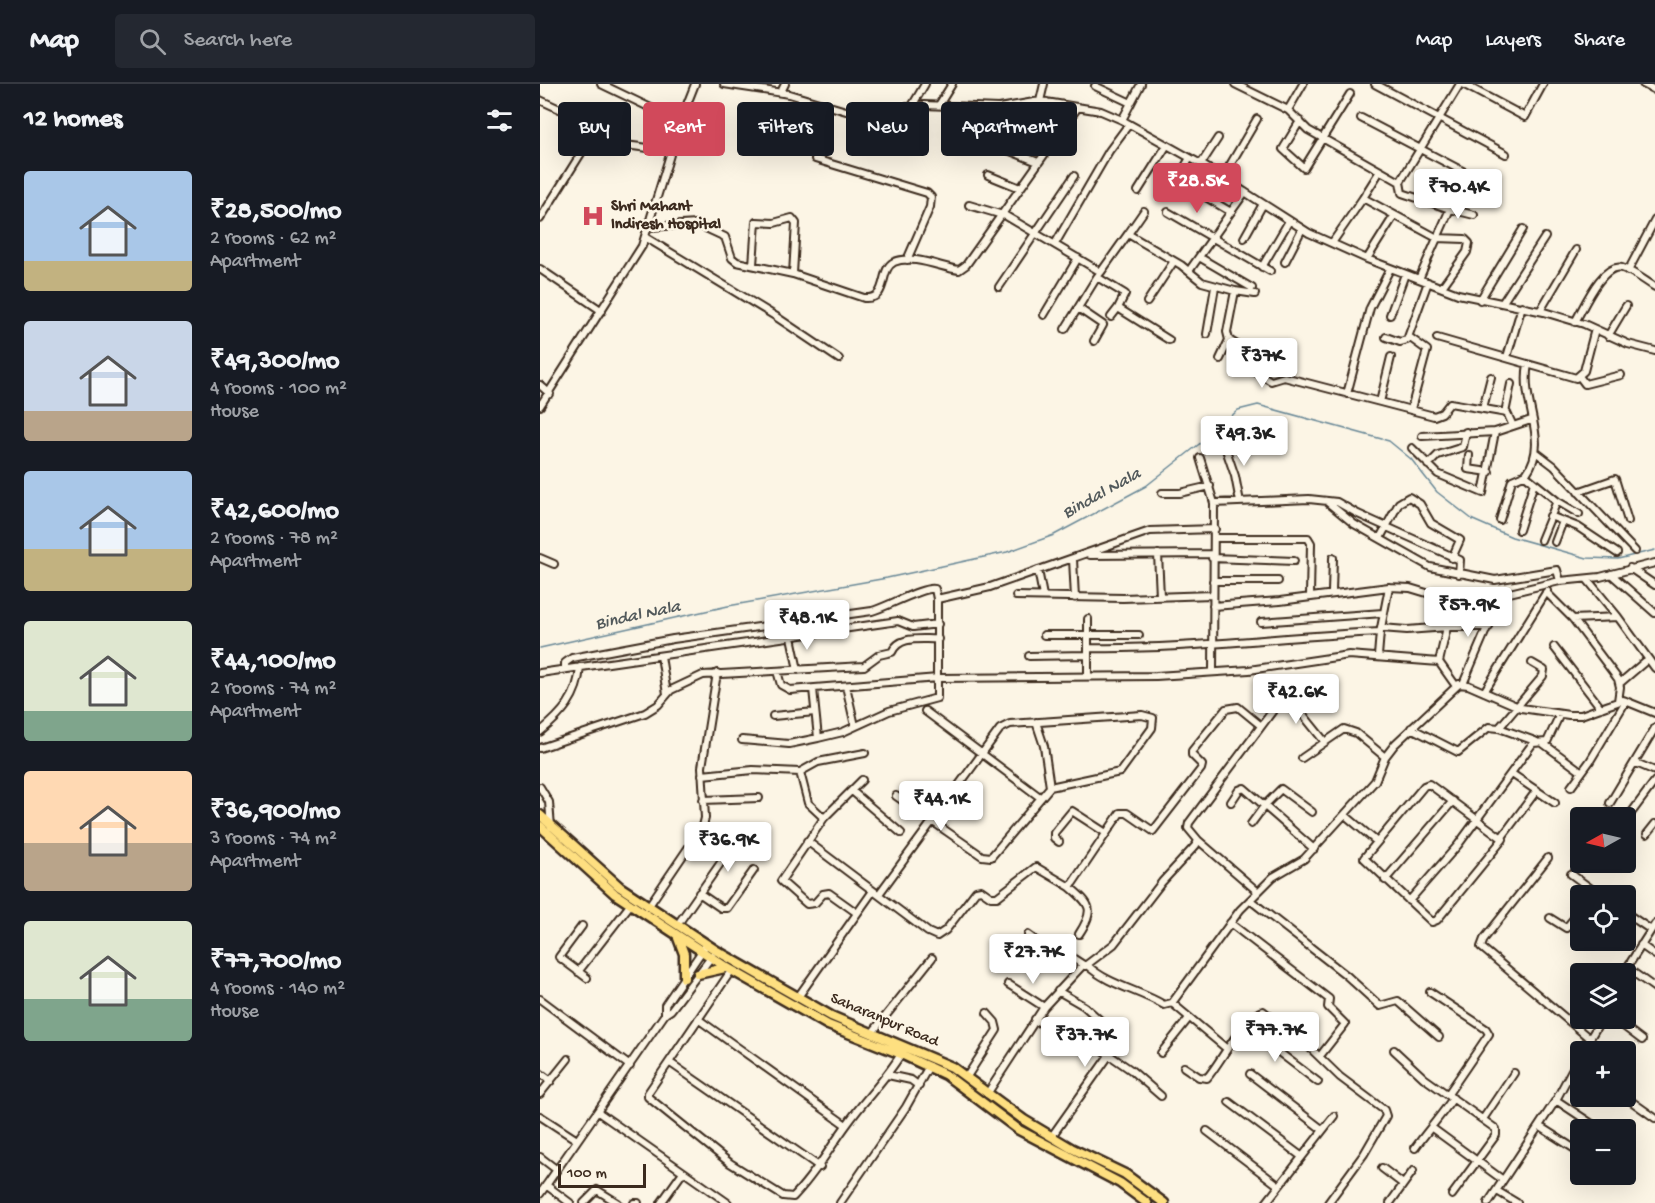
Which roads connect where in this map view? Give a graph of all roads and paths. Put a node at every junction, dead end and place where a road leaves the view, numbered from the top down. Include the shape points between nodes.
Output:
1 (601, 84) edge
2 (695, 84) edge
3 (724, 84) edge
4 (785, 84) edge
5 (925, 84) edge
6 (952, 84) edge
7 (1044, 84) edge
8 (1141, 84) edge
9 (1235, 84) edge
10 (1303, 84) edge
11 (1375, 84) edge
12 (1461, 84) edge
13 (1543, 84) edge
14 (1643, 84) edge
15 (1095, 86) dead end
16 (1655, 90) edge
17 (781, 92) junction
18 (1350, 94) dead end
19 (540, 100) edge
20 (1044, 101) junction
21 (688, 102) edge
22 (914, 102) edge
23 (1131, 103) junction
24 (643, 105) edge
25 (929, 105) edge
26 (939, 105) junction
27 (1078, 107) junction
28 (558, 108) edge
29 (1288, 110) junction
30 (846, 111) edge
31 (1361, 118) dead end
32 (1438, 118) junction
33 (1257, 119) dead end
34 (1122, 120) junction
35 (1300, 121) junction
36 (1130, 124) junction
37 (1218, 138) dead end
38 (1323, 138) junction
39 (1167, 145) junction
40 (1419, 148) junction
41 (1506, 154) dead end
42 (579, 156) edge
43 (669, 156) edge
44 (1023, 156) edge
45 (1190, 158) junction
46 (815, 159) dead end
47 (1038, 162) junction
48 (1201, 164) junction
49 (1380, 171) junction
50 (988, 175) dead end
51 (1074, 176) dead end
52 (1223, 177) junction
53 (1177, 180) junction
54 (1400, 182) junction
55 (1493, 187) dead end
56 (1020, 188) junction
57 (1138, 191) dead end
58 (1245, 192) junction
59 (1167, 196) dead end
60 (1363, 198) junction
61 (1263, 204) junction
62 (969, 205) dead end
63 (1450, 209) junction
64 (1144, 211) dead end
65 (1168, 212) dead end
66 (1231, 212) junction
67 (1002, 214) junction
68 (1474, 215) dead end
69 (1394, 216) junction
70 (540, 219) edge
71 (1655, 220) edge
72 (1289, 221) junction
73 (648, 227) junction
74 (1302, 229) junction
75 (1523, 229) dead end
76 (1035, 233) junction
77 (1128, 234) junction
78 (645, 237) junction
79 (1213, 237) junction
80 (1545, 237) dead end
81 (1244, 238) dead end
82 (1437, 238) junction
83 (1332, 243) junction
84 (1055, 244) junction
85 (1576, 250) dead end
86 (1199, 257) junction
87 (1078, 258) junction
88 (1366, 259) junction
89 (902, 261) junction
90 (1174, 261) junction
91 (1285, 262) dead end
92 (753, 265) junction
93 (1262, 267) junction
94 (540, 269) edge
95 (1390, 269) junction
96 (1270, 271) dead end
97 (1628, 271) junction
98 (1190, 272) junction
99 (793, 274) junction
100 (1099, 274) junction
101 (1405, 274) junction
102 (1419, 279) junction
103 (1428, 282) junction
104 (1655, 286) edge
105 (999, 287) dead end
106 (1215, 287) junction
107 (1442, 287) junction
108 (1235, 291) junction
109 (1480, 300) junction
110 (1147, 302) dead end
111 (1503, 302) junction
112 (1522, 306) junction
113 (1626, 306) dead end
114 (1078, 308) junction
115 (1118, 308) junction
116 (602, 311) junction
117 (1540, 311) junction
118 (1044, 315) dead end
119 (1390, 315) dead end
120 (1111, 317) dead end
121 (1575, 322) junction
122 (1065, 329) dead end
123 (1595, 329) junction
124 (1207, 334) dead end
125 (1608, 336) junction
126 (1386, 337) dead end
127 (1409, 337) junction
128 (1437, 338) dead end
129 (1169, 340) dead end
130 (1228, 340) junction
131 (1094, 341) dead end
132 (1655, 351) edge
133 (1391, 357) dead end
134 (1507, 357) junction
135 (839, 359) dead end
136 (1220, 359) dead end
137 (1528, 364) junction
138 (1622, 375) dead end
139 (1579, 376) junction
140 (1491, 378) dead end
141 (1511, 384) dead end
142 (540, 386) edge
143 (550, 394) junction
144 (1347, 394) junction
145 (1380, 402) junction
146 (540, 406) edge
147 (1484, 408) junction
148 (1411, 409) junction
149 (1505, 413) junction
150 (1531, 420) junction
151 (1513, 426) junction
152 (1466, 432) junction
153 (1494, 432) junction
154 (1422, 436) dead end
155 (1222, 438) dead end
156 (1412, 448) dead end
157 (1537, 453) junction
158 (1469, 455) dead end
159 (1200, 458) dead end
160 (1428, 465) junction
161 (1489, 472) junction
162 (1525, 475) junction
163 (1534, 483) junction
164 (1210, 486) junction
165 (1578, 492) junction
166 (1162, 494) dead end
167 (1326, 501) junction
168 (1557, 501) junction
169 (1240, 502) junction
170 (1214, 503) junction
171 (1579, 514) dead end
172 (1551, 516) junction
173 (1500, 520) dead end
174 (1563, 521) junction
175 (1628, 521) dead end
176 (1386, 526) junction
177 (1215, 529) junction
178 (1519, 530) dead end
179 (1214, 538) junction
180 (1380, 538) junction
181 (1541, 540) dead end
182 (1555, 543) dead end
183 (1635, 551) dead end
184 (1617, 553) dead end
185 (1158, 554) junction
186 (1084, 556) junction
187 (1212, 556) junction
188 (540, 558) edge
189 (1333, 558) dead end
190 (1452, 558) junction
191 (1073, 559) junction
192 (1294, 561) dead end
193 (1655, 563) edge
194 (554, 564) dead end
195 (1630, 568) junction
196 (1038, 570) junction
197 (1459, 574) junction
198 (1611, 574) junction
199 (1587, 579) junction
200 (1213, 581) junction
201 (1278, 581) dead end
202 (1560, 581) junction
203 (1552, 583) junction
204 (1655, 585) edge
205 (1389, 587) junction
206 (1332, 592) junction
207 (1546, 592) junction
208 (1212, 595) junction
209 (1016, 596) dead end
210 (1043, 596) junction
211 (1160, 596) junction
212 (1310, 596) junction
213 (1075, 598) junction
214 (937, 599) junction
215 (1496, 605) junction
216 (1213, 606) junction
217 (1383, 613) junction
218 (1655, 613) edge
219 (1618, 617) junction
220 (1088, 619) dead end
221 (1573, 620) junction
222 (1261, 622) dead end
223 (938, 624) junction
224 (1447, 627) junction
225 (1489, 627) junction
226 (1381, 630) junction
227 (1044, 635) dead end
228 (1087, 635) junction
229 (1139, 635) dead end
230 (791, 638) junction
231 (938, 639) junction
232 (1213, 644) junction
233 (1554, 647) dead end
234 (1088, 652) junction
235 (661, 656) junction
236 (1029, 656) dead end
237 (1378, 656) junction
238 (1648, 659) junction
239 (1439, 662) junction
240 (1532, 663) dead end
241 (580, 667) junction
242 (1655, 668) edge
243 (565, 669) junction
244 (798, 670) junction
245 (777, 671) junction
246 (1213, 672) junction
247 (540, 673) edge
248 (717, 674) junction
249 (1088, 675) junction
250 (938, 678) junction
251 (1620, 683) junction
252 (1460, 685) junction
253 (846, 686) junction
254 (813, 689) junction
255 (1484, 692) junction
256 (667, 694) junction
257 (1622, 701) junction
258 (1517, 707) junction
259 (1601, 708) junction
260 (925, 711) dead end
261 (815, 712) junction
262 (1655, 713) edge
263 (1560, 714) junction
264 (773, 716) dead end
265 (1036, 722) junction
266 (1260, 725) junction
267 (855, 726) junction
268 (1411, 728) junction
269 (1499, 728) junction
270 (1655, 728) edge
271 (540, 732) edge
272 (818, 738) junction
273 (741, 740) dead end
274 (1535, 741) junction
275 (1324, 742) junction
276 (1544, 744) junction
277 (540, 748) edge
278 (865, 753) dead end
279 (981, 754) junction
280 (1385, 757) junction
281 (1302, 758) dead end
282 (1635, 763) junction
283 (1655, 771) edge
284 (800, 772) junction
285 (1582, 772) junction
286 (1512, 774) junction
287 (702, 775) junction
288 (862, 780) dead end
289 (1655, 782) edge
290 (540, 787) edge
291 (1050, 787) junction
292 (1571, 787) dead end
293 (1538, 790) junction
294 (852, 791) junction
295 (896, 796) dead end
296 (759, 798) dead end
297 (1041, 798) junction
298 (704, 800) junction
299 (1453, 801) junction
300 (1231, 802) dead end
301 (1555, 803) dead end
302 (1610, 803) dead end
303 (1265, 805) junction
304 (1636, 807) edge
305 (1312, 812) dead end
306 (540, 814) edge
307 (1345, 815) junction
308 (824, 818) junction
309 (1477, 819) junction
310 (933, 822) junction
311 (1251, 824) dead end
312 (1655, 824) edge
313 (540, 826) edge
314 (551, 831) junction
315 (901, 832) dead end
316 (1106, 834) junction
317 (1647, 834) dead end
318 (751, 836) dead end
319 (1502, 837) junction
320 (1198, 840) junction
321 (807, 841) junction
322 (1059, 842) dead end
323 (1377, 842) junction
324 (1314, 849) junction
325 (1548, 858) dead end
326 (754, 870) dead end
327 (1571, 874) dead end
328 (1385, 880) junction
329 (1584, 885) edge
330 (1070, 887) junction
331 (1257, 891) junction
332 (699, 893) junction
333 (876, 893) junction
334 (1250, 900) junction
335 (1409, 902) junction
336 (630, 905) junction
337 (648, 907) junction
338 (857, 913) junction
339 (1550, 918) dead end
340 (1636, 918) edge
341 (1230, 923) junction
342 (1570, 923) edge
343 (678, 924) junction
344 (582, 926) dead end
345 (1653, 927) edge
346 (1079, 934) dead end
347 (1028, 935) dead end
348 (678, 938) junction
349 (1641, 945) junction
350 (704, 948) junction
351 (714, 954) junction
352 (1655, 955) edge
353 (932, 958) dead end
354 (1629, 963) edge
355 (1085, 965) junction
356 (729, 969) junction
357 (579, 972) junction
358 (698, 974) junction
359 (1636, 977) edge
360 (586, 978) dead end
361 (684, 978) junction
362 (1008, 984) dead end
363 (1655, 988) edge
364 (1058, 991) junction
365 (1430, 992) dead end
366 (798, 997) junction
367 (540, 999) edge
368 (1172, 1003) junction
369 (1044, 1007) junction
370 (987, 1013) dead end
371 (665, 1014) junction
372 (698, 1018) junction
373 (1189, 1018) junction
374 (1035, 1019) junction
375 (829, 1021) junction
376 (1102, 1022) dead end
377 (1066, 1025) dead end
378 (1246, 1027) junction
379 (1595, 1029) edge
380 (1628, 1029) edge
381 (872, 1033) junction
382 (1059, 1037) dead end
383 (1439, 1037) dead end
384 (1589, 1038) junction
385 (1642, 1040) dead end
386 (1587, 1041) edge
387 (1227, 1049) junction
388 (1394, 1050) dead end
389 (1161, 1053) dead end
390 (901, 1054) junction
391 (1110, 1054) junction
392 (1320, 1056) junction
393 (568, 1059) dead end
394 (669, 1062) junction
395 (630, 1066) junction
396 (929, 1066) junction
397 (1184, 1067) dead end
398 (540, 1073) edge
399 (1514, 1073) dead end
400 (1570, 1073) edge
401 (888, 1074) junction
402 (1250, 1074) dead end
403 (966, 1078) junction
404 (550, 1081) junction
405 (1318, 1082) dead end
406 (919, 1086) junction
407 (540, 1094) edge
408 (987, 1094) junction
409 (1161, 1096) dead end
410 (1450, 1096) junction
411 (1556, 1100) junction
412 (1229, 1102) dead end
413 (1636, 1105) edge
414 (597, 1112) junction
415 (540, 1116) edge
416 (1334, 1116) dead end
417 (1655, 1118) edge
418 (1483, 1119) junction
419 (1584, 1119) edge
420 (846, 1125) junction
421 (1539, 1126) junction
422 (1432, 1128) junction
423 (1323, 1130) junction
424 (1207, 1131) dead end
425 (1052, 1136) junction
426 (577, 1140) junction
427 (1570, 1146) edge
428 (1415, 1148) dead end
429 (1302, 1156) junction
430 (540, 1157) edge
431 (1476, 1161) junction
432 (820, 1167) junction
433 (1382, 1168) dead end
434 (557, 1170) junction
435 (1413, 1171) dead end
436 (683, 1172) junction
437 (1503, 1180) junction
438 (1403, 1184) junction
439 (546, 1185) junction
440 (1278, 1185) junction
441 (1497, 1191) junction
442 (540, 1194) edge
443 (1452, 1195) dead end
444 (570, 1203) edge
445 (584, 1203) edge
446 (618, 1203) edge
447 (661, 1203) edge
448 (728, 1203) edge
449 (840, 1203) edge
450 (1147, 1203) edge
451 (1164, 1203) edge
452 (1266, 1203) edge
453 (1328, 1203) edge
454 (1390, 1203) edge
455 (1488, 1203) edge
456 (1516, 1203) edge

1 - 24 street
2 - 21 street
3 - 17 street
4 - 17 street
5 - 22 street
6 - 26 street
7 - 20 street
8 - 23 street
9 - 29 street
10 - 29 street
11 - 32 street
12 - 13 street via 1525,117
12 - 32 street
14 - 16 street
15 - 23 street
17 - 30 street
18 - 38 street
19 - 28 street
20 - 26 street via 999,108
20 - 27 street
23 - 34 street
25 - 26 street
27 - 34 street
27 - 47 street
29 - 35 street
31 - 40 street
32 - 40 street
32 - 41 street
33 - 52 street
34 - 36 street
35 - 38 street
35 - 38 street via 1283,149 1302,167 1308,165
36 - 39 street
36 - 84 street via 1109,151
37 - 48 street
38 - 49 street
39 - 45 street
39 - 57 street
40 - 54 street
40 - 55 street
42 - 70 street
43 - 73 street
44 - 47 street
45 - 48 street
45 - 53 street
46 - 89 street via 931,197 930,207
47 - 56 street
48 - 52 street
49 - 54 street
49 - 60 street
50 - 56 street
51 - 76 street
52 - 58 street
53 - 59 street
53 - 66 street
54 - 63 street via 1402,193
56 - 67 street
58 - 61 street
58 - 66 street
60 - 69 street
60 - 83 street
61 - 72 street
61 - 81 street
62 - 67 street
63 - 68 street
63 - 82 street
64 - 77 street
65 - 79 street
66 - 79 street
67 - 76 street
67 - 89 street via 962,269
69 - 82 street
69 - 88 street
71 - 97 street
72 - 74 street
72 - 93 street
73 - 78 street
73 - 92 street via 701,225 725,237 734,261
74 - 83 street
74 - 91 street
75 - 109 street
76 - 84 street
76 - 105 street
77 - 90 street
77 - 100 street
78 - 116 street
78 - 135 street
79 - 86 street
79 - 93 street
80 - 111 street
82 - 102 street
82 - 107 street via 1465,239 1470,247
83 - 88 street
84 - 87 street
85 - 117 street
86 - 98 street
86 - 108 street via 1253,291
87 - 100 street
87 - 118 street
88 - 95 street
89 - 99 street via 891,265 879,293 871,298
90 - 98 street
90 - 110 street
92 - 99 street
92 - 99 street via 756,222 792,218 796,223
93 - 96 street
94 - 116 street
95 - 101 street
95 - 144 street via 1370,308
97 - 104 street
97 - 121 street via 1614,267 1604,273
98 - 106 street
100 - 114 street
100 - 115 street via 1125,294
101 - 102 street
101 - 119 street
102 - 103 street
103 - 107 street
103 - 127 street
106 - 108 street
106 - 124 street
107 - 109 street
108 - 130 street
109 - 111 street
111 - 112 street
112 - 117 street
112 - 134 street
113 - 125 street
114 - 122 street
114 - 131 street via 1103,325
115 - 120 street
115 - 129 street
116 - 143 street
117 - 121 street
121 - 123 street
123 - 125 street
123 - 139 street via 1584,371
125 - 132 street
126 - 127 street via 1403,342
127 - 148 street via 1427,350
128 - 134 street
130 - 136 street
130 - 144 street via 1257,357 1256,372 1271,381 1284,377
133 - 145 street
134 - 137 street
137 - 139 street
137 - 150 street via 1525,382
138 - 139 street via 1585,384
140 - 147 street
141 - 149 street
142 - 143 street
143 - 146 street
144 - 145 street
145 - 148 street
147 - 148 street via 1450,403 1434,416
147 - 149 street
149 - 151 street
150 - 151 street
150 - 157 street
151 - 153 street
152 - 153 street
152 - 154 street
152 - 160 street via 1463,447 1442,453
153 - 161 street
155 - 169 street
156 - 160 street
157 - 162 street
157 - 165 street
158 - 161 street via 1468,469
159 - 164 street
160 - 161 street via 1438,474 1481,493
162 - 163 street
162 - 173 street via 1512,480
163 - 168 street
163 - 178 street
164 - 166 street
164 - 170 street
165 - 175 street via 1615,479
165 - 183 street
167 - 169 street
167 - 176 street via 1337,502
167 - 180 street via 1348,520
168 - 171 street
168 - 172 street
169 - 170 street
170 - 177 street
172 - 174 street
172 - 181 street
174 - 182 street
174 - 184 street
176 - 180 street
176 - 190 street
176 - 190 street via 1399,503 1412,498 1431,523 1460,540
177 - 179 street
177 - 186 street via 1156,530
179 - 187 street
179 - 212 street via 1308,538
180 - 197 street via 1425,566
185 - 186 street
185 - 187 street
185 - 211 street
186 - 191 street
187 - 192 street
187 - 200 street
188 - 194 street
189 - 206 street
190 - 197 street via 1461,561
191 - 196 street
191 - 213 street
193 - 195 street
195 - 198 street
195 - 204 street
196 - 210 street
196 - 214 street via 990,587
197 - 202 street via 1499,580 1557,570
198 - 199 street
198 - 218 street
199 - 202 street
199 - 219 street
200 - 201 street
200 - 208 street
202 - 203 street
203 - 207 street
203 - 215 street via 1504,593
205 - 206 street
205 - 215 street
205 - 217 street
206 - 212 street
207 - 221 street
207 - 255 street
208 - 211 street
208 - 216 street
209 - 210 street
210 - 213 street
211 - 213 street
212 - 216 street
214 - 223 street
214 - 243 street via 934,589 928,588 872,611 673,639 573,658 565,663
215 - 225 street
216 - 232 street
217 - 222 street
217 - 226 street
219 - 221 street
219 - 238 street
220 - 228 street
221 - 251 street
223 - 230 street via 913,627 898,621
223 - 231 street
224 - 225 street
224 - 226 street
224 - 239 street
225 - 252 street
226 - 232 street
226 - 237 street
227 - 228 street
228 - 229 street
228 - 234 street
230 - 235 street
230 - 244 street
231 - 244 street via 902,640 892,652 879,655 864,666
231 - 250 street
232 - 234 street
232 - 246 street
233 - 259 street
234 - 236 street
234 - 249 street
235 - 241 street
235 - 256 street
237 - 239 street
237 - 246 street via 1335,656
238 - 242 street
238 - 251 street
239 - 252 street
240 - 258 street via 1544,674
241 - 243 street
241 - 271 street via 566,709
243 - 247 street
244 - 245 street
245 - 248 street
245 - 254 street via 784,688
246 - 249 street
248 - 256 street via 697,676
248 - 287 street
249 - 250 street
250 - 253 street
250 - 267 street via 937,698 901,707
251 - 257 street
252 - 255 street
252 - 268 street
253 - 254 street
253 - 267 street
254 - 261 street
255 - 258 street
256 - 277 street via 658,705 639,715
257 - 259 street
257 - 262 street
257 - 285 street
258 - 263 street
258 - 269 street
259 - 263 street via 1575,716
260 - 279 street
261 - 264 street
261 - 272 street
263 - 276 street
265 - 279 street via 1005,725
265 - 291 street
265 - 291 street via 1147,715 1153,718 1152,728 1120,772
266 - 275 street via 1280,699 1286,698
266 - 316 street via 1238,707 1226,709 1192,751 1201,769 1156,828 1150,830 1122,812
266 - 320 street via 1189,823 1188,828
267 - 272 street
268 - 269 street via 1458,752 1485,728
268 - 280 street
269 - 274 street
270 - 282 street
272 - 273 street via 789,744
274 - 276 street
274 - 286 street
275 - 280 street via 1347,729
275 - 281 street
276 - 285 street
278 - 284 street via 818,762
279 - 297 street
279 - 310 street
280 - 307 street via 1375,781
282 - 283 street
282 - 302 street
284 - 287 street via 753,770
284 - 308 street via 808,803
285 - 292 street
286 - 293 street
286 - 309 street
287 - 298 street
288 - 294 street
289 - 304 street
290 - 314 street via 550,807
291 - 297 street
293 - 301 street
293 - 319 street
294 - 308 street
294 - 315 street
295 - 310 street
296 - 298 street
297 - 310 street via 991,857 982,856
298 - 337 street via 705,818 700,834
299 - 309 street
299 - 323 street via 1426,784
299 - 328 street
300 - 303 street via 1244,788
303 - 305 street via 1283,789
303 - 311 street
303 - 324 street
306 - 314 main road, Saharanpur Road
307 - 323 street
307 - 324 street
308 - 321 street
309 - 319 street
309 - 335 street
310 - 333 street
312 - 317 street
313 - 314 main road, Saharanpur Road
314 - 336 main road, Saharanpur Road via 591,875
314 - 337 main road, Saharanpur Road
316 - 322 street via 1072,811 1054,833
316 - 330 street
318 - 332 street via 743,834 738,838
319 - 335 street via 1502,842 1434,921 1429,921
320 - 331 street
320 - 355 street via 1114,944
321 - 333 street
321 - 338 street via 783,876 782,884 807,904 829,893
323 - 328 street via 1364,858
324 - 331 street
325 - 384 street via 1484,939 1482,947
326 - 332 street via 727,908
327 - 329 street
328 - 335 street
330 - 333 street via 1036,867 997,897 976,891 937,936
330 - 346 street via 1087,902 1090,911
331 - 334 street
332 - 343 street
333 - 338 street
334 - 341 street
334 - 383 street via 1380,1006 1398,1001
336 - 348 main road, Saharanpur Road
336 - 357 street
337 - 343 main road, Saharanpur Road
338 - 366 street
339 - 342 street via 1566,928
340 - 345 street
341 - 368 street
341 - 392 street via 1329,999 1328,1007 1345,1024
343 - 350 main road, Saharanpur Road
344 - 357 street via 559,957
345 - 349 street
347 - 355 street
348 - 350 main road, Saharanpur Road
348 - 361 main road via 684,954
349 - 352 street
349 - 354 street
350 - 351 main road, Saharanpur Road
350 - 361 street
351 - 356 main road, Saharanpur Road
351 - 358 street
351 - 366 main road, Saharanpur Road
353 - 381 street
355 - 364 street
355 - 368 street via 1164,1005
356 - 358 main road
356 - 372 street
356 - 375 main road, Saharanpur Road
357 - 360 street
358 - 371 street
359 - 363 street
361 - 371 street via 666,1005
362 - 369 street
364 - 369 street
364 - 376 street
365 - 410 street via 1486,1029 1489,1035
366 - 375 main road, Saharanpur Road
367 - 395 street
368 - 373 street
369 - 374 street
370 - 403 street via 997,1030
371 - 395 street
372 - 394 street
372 - 420 street
373 - 387 street
373 - 389 street
374 - 382 street
374 - 408 street
375 - 381 main road, Saharanpur Road
375 - 390 main road, Saharanpur Road
377 - 391 street
378 - 387 street
378 - 392 street via 1257,1013 1265,1012
378 - 405 street
379 - 384 street
380 - 385 street
381 - 403 main road, Saharanpur Road via 933,1058
384 - 386 street
387 - 397 street via 1207,1078
388 - 410 street via 1416,1072
390 - 396 main road, Saharanpur Road
390 - 401 street
391 - 409 street
391 - 425 street
392 - 453 street via 1340,1077 1384,1110 1386,1116
393 - 404 street
394 - 432 street
394 - 432 street via 648,1097 730,1163 790,1198
395 - 414 street
396 - 406 street
396 - 450 main road, Saharanpur Road via 1019,1130 1120,1183
398 - 404 street
399 - 418 street
400 - 411 street
401 - 406 street
401 - 420 street
402 - 423 street
403 - 408 main road, Saharanpur Road
404 - 407 street
406 - 449 street
408 - 425 main road, Saharanpur Road
410 - 418 street
410 - 422 street
411 - 419 street
411 - 421 street
412 - 429 street
413 - 417 street
414 - 426 street
414 - 436 street
415 - 426 street
416 - 423 street
418 - 431 street via 1497,1132
420 - 432 street
421 - 427 street
421 - 437 street
422 - 428 street
422 - 431 street
423 - 429 street
424 - 440 street
425 - 451 main road, Saharanpur Road via 1125,1174
426 - 434 street
429 - 440 street
430 - 434 street
431 - 437 street
431 - 443 street
433 - 438 street
434 - 439 street
435 - 438 street
436 - 447 street
436 - 448 street
437 - 441 street
438 - 454 street
439 - 442 street
439 - 444 street
440 - 452 street
441 - 455 street
441 - 456 street
445 - 446 street via 597,1190

